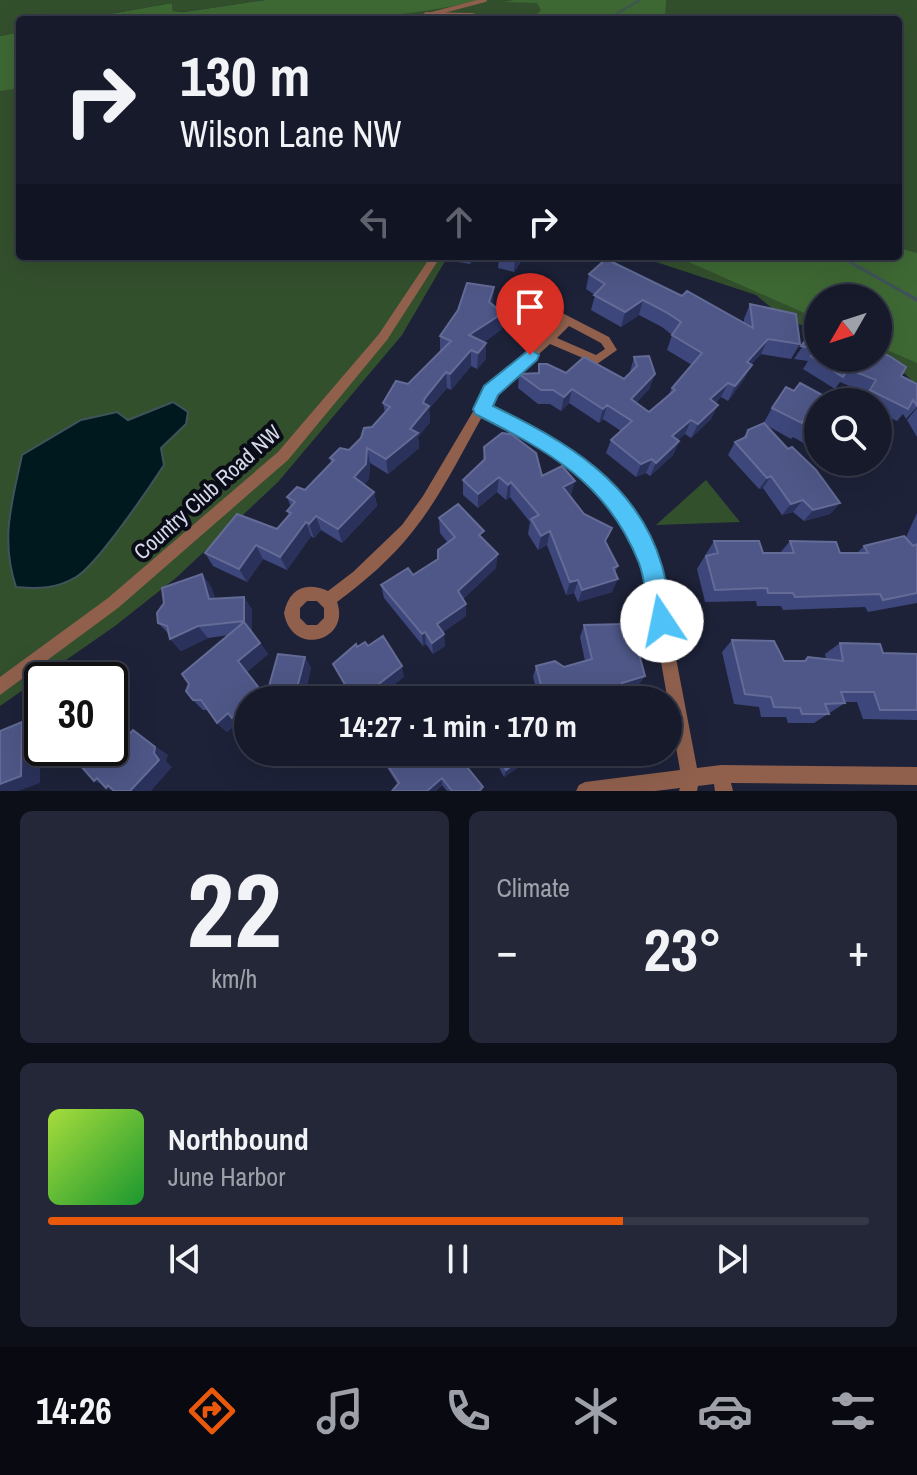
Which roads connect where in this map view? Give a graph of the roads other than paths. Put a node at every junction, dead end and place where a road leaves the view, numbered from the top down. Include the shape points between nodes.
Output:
1 (485, 0) edge
2 (475, 16) edge
3 (433, 260) edge
4 (568, 321) junction
5 (550, 338) junction
6 (482, 409) junction
7 (329, 599) dead end
8 (0, 687) edge
9 (917, 776) edge
10 (722, 783) edge
11 (689, 784) edge
12 (585, 791) edge

1 - 2 lane via 427,15
3 - 8 street, Country Club Road NW via 383,337 283,456 113,603
4 - 5 street
4 - 5 street via 533,302 514,308 517,316
4 - 5 street via 605,340 611,350 606,357 585,357
5 - 6 street via 491,391
6 - 7 street via 407,529
6 - 11 street via 553,444 596,477 629,521 651,564
9 - 10 street
10 - 11 street
11 - 12 street

